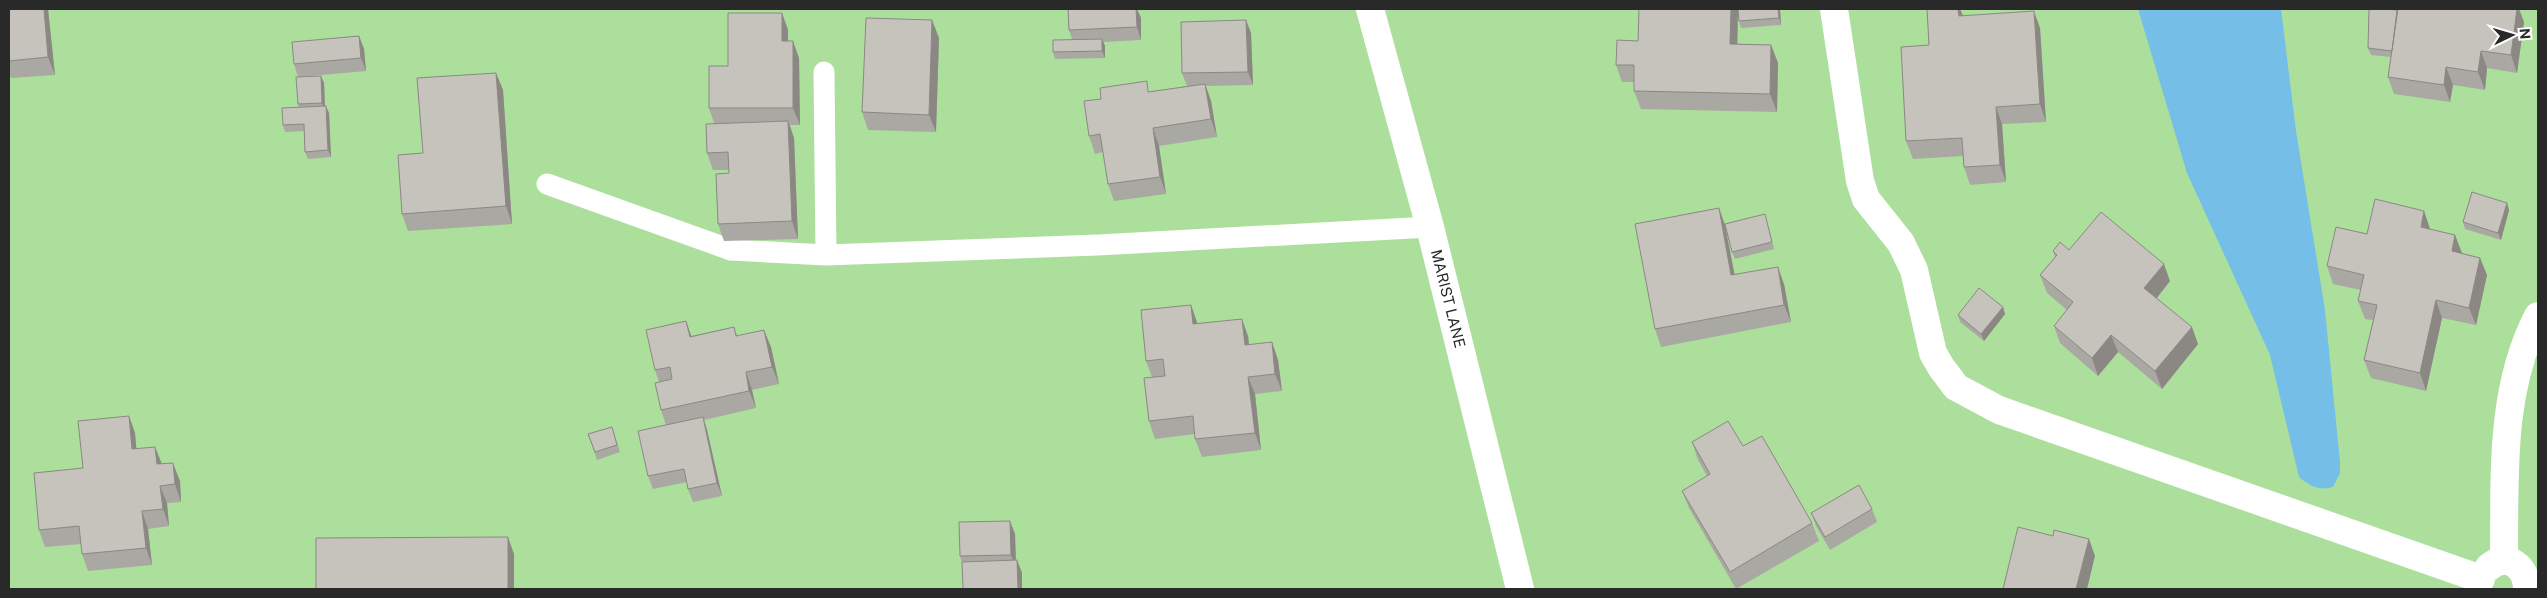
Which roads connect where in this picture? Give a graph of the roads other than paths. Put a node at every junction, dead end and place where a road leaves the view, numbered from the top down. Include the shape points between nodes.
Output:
1 (1370, 9) edge
2 (1834, 9) edge
3 (824, 72) dead end
4 (547, 184) dead end
5 (1430, 227) junction
6 (826, 255) junction
7 (2538, 316) edge
8 (2504, 560) junction
9 (2480, 584) edge
10 (1520, 589) edge
11 (2527, 589) edge

1 - 5 street, MARIST LANE
2 - 9 street via 1860,181 1866,199 1901,244 1914,270 1933,353 1956,386 1999,410
3 - 6 lane
4 - 6 lane via 731,250
5 - 6 lane via 1098,245
5 - 10 street, MARIST LANE
7 - 8 street via 2519,365 2508,418
8 - 9 street via 2486,569
8 - 11 street via 2523,570

